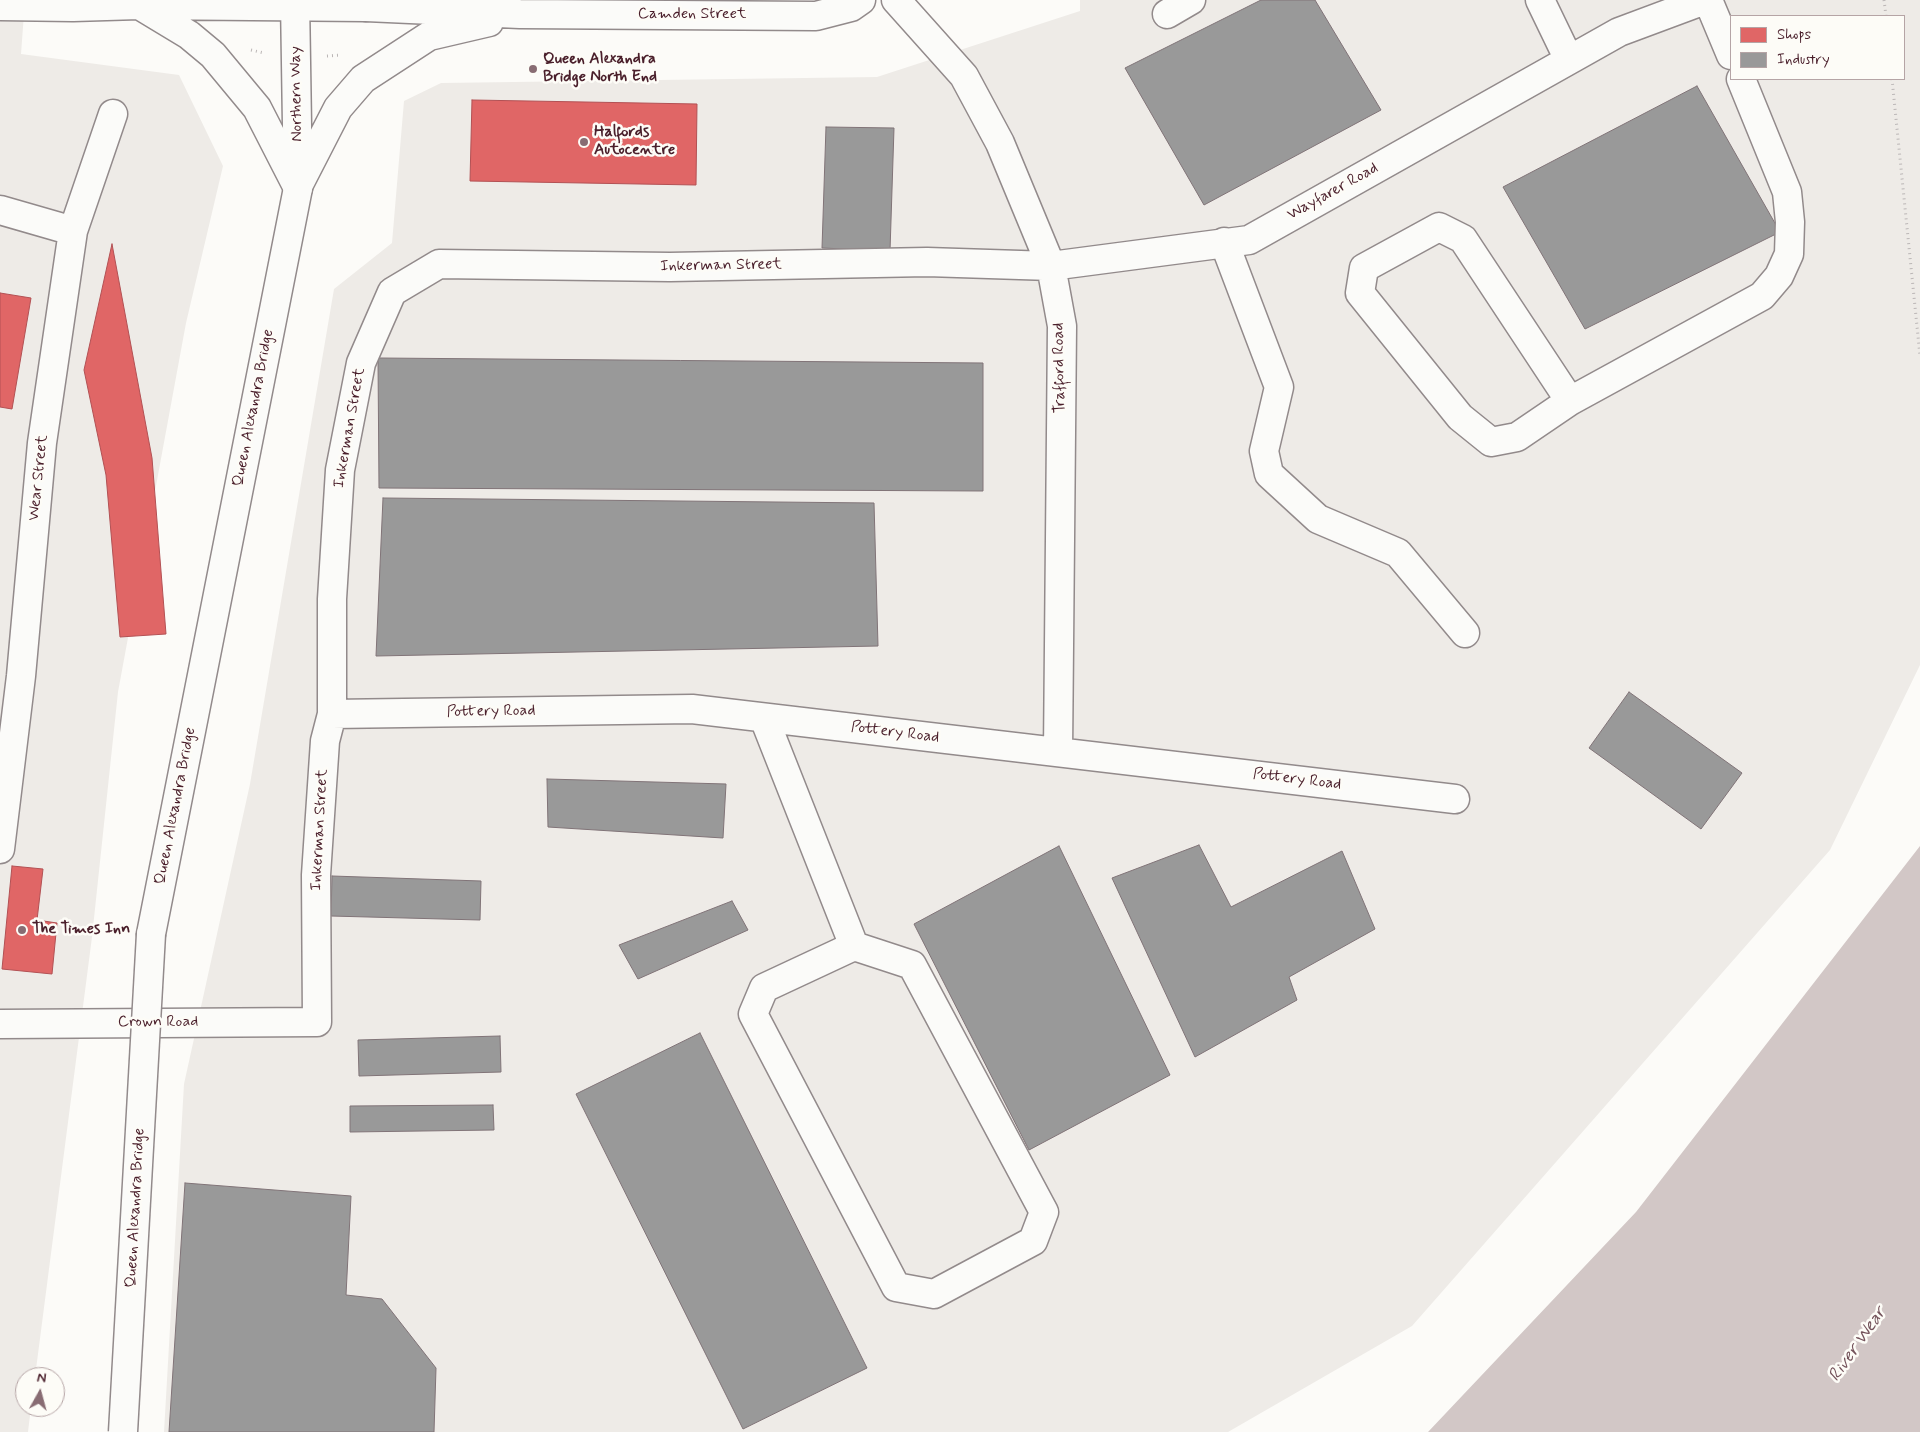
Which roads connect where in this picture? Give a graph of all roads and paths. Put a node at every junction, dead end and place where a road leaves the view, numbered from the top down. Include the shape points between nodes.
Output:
1 (861, 0) edge
2 (896, 0) edge
3 (1190, 0) edge
4 (1540, 0) edge
5 (1707, 0) edge
6 (1884, 0) edge
7 (143, 3) edge
8 (296, 3) edge
9 (359, 4) edge
10 (0, 6) edge
11 (520, 14) junction
12 (1167, 14) dead end
13 (1886, 15) edge
14 (1730, 53) edge
15 (1569, 60) junction
16 (1741, 80) edge
17 (1892, 80) edge
18 (113, 114) dead end
19 (298, 188) junction
20 (0, 210) edge
21 (73, 231) junction
22 (1224, 242) junction
23 (927, 262) joint
24 (1051, 266) junction
25 (1920, 356) edge
26 (1570, 401) junction
27 (1464, 633) dead end
28 (332, 714) junction
29 (764, 718) junction
30 (1058, 752) junction
31 (1455, 799) dead end
32 (0, 850) edge
33 (854, 946) junction
34 (317, 1022) joint
35 (0, 1024) edge
36 (123, 1432) edge

1 - 11 street, Camden Street via 851,7 816,16
2 - 24 street, Trafford Road via 964,76 1000,143
3 - 12 street
4 - 15 street
5 - 14 street
5 - 15 street, Wayfarer Road via 1619,32
6 - 13 path
7 - 8 street, Camden Street
7 - 10 street, Camden Street via 73,7
7 - 19 street via 213,55 256,108
8 - 9 street, Camden Street
8 - 19 street, Northern Way
9 - 11 street, Camden Street
11 - 19 street, Camden Street via 429,36 363,79 338,108
15 - 22 street, Wayfarer Road via 1249,240
16 - 26 street via 1787,192 1789,254 1780,276 1762,296
17 - 25 path
18 - 21 street, Wear Street
19 - 36 street, Queen Alexandra Bridge, bridge via 151,934
20 - 21 street
21 - 32 street, Wear Street via 42,443 21,676
22 - 24 street, Wayfarer Road
22 - 27 street via 1279,388 1264,451 1269,474 1318,519 1398,553
23 - 24 street, Wayfarer Road
23 - 28 street, Inkerman Street via 670,267 439,264 392,292 360,363 340,470 332,599
24 - 30 street, Trafford Road via 1062,326
26 - 26 street via 1517,437 1492,442 1460,417 1360,293 1364,268 1439,227 1463,239
28 - 29 street, Pottery Road via 692,709
28 - 34 street, Inkerman Street via 325,741 316,875
29 - 30 street, Pottery Road
29 - 33 street
30 - 31 street, Pottery Road
33 - 33 street via 912,965 1044,1212 1033,1241 934,1294 896,1287 753,1014 764,988
34 - 35 street, Crown Road

